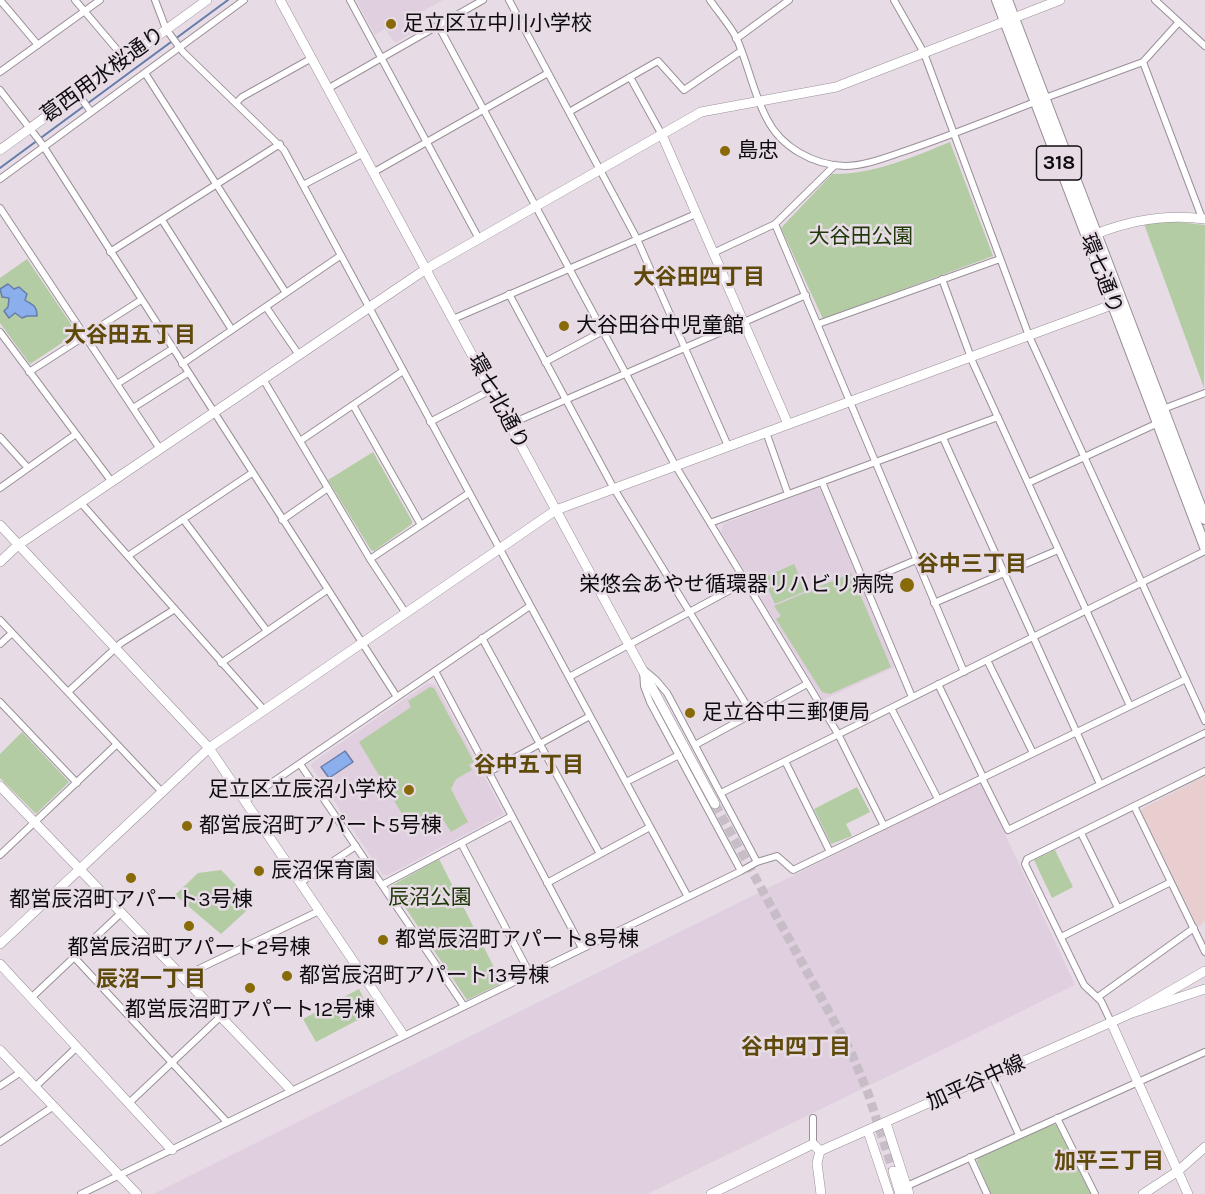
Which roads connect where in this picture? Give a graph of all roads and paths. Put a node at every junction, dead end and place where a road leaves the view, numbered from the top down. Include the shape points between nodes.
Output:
1 (0, 0) edge
2 (75, 0) edge
3 (100, 0) edge
4 (155, 0) edge
5 (207, 0) edge
6 (244, 0) edge
7 (280, 0) edge
8 (350, 0) edge
9 (483, 0) edge
10 (509, 0) edge
11 (710, 0) edge
12 (789, 0) edge
13 (894, 0) edge
14 (997, 0) edge
15 (1007, 0) edge
16 (1060, 0) edge
17 (1155, 0) edge
18 (85, 11) junction
19 (1009, 19) junction
20 (1179, 22) junction
21 (438, 25) junction
22 (169, 33) junction
23 (736, 39) junction
24 (38, 45) junction
25 (178, 45) junction
26 (1205, 46) edge
27 (741, 51) junction
28 (924, 53) junction
29 (312, 58) junction
30 (381, 58) junction
31 (125, 59) junction
32 (1143, 62) junction
33 (0, 72) edge
34 (145, 73) junction
35 (548, 73) junction
36 (630, 77) junction
37 (329, 88) junction
38 (0, 90) edge
39 (80, 96) junction
40 (1040, 100) junction
41 (760, 102) junction
42 (236, 103) junction
43 (90, 110) junction
44 (483, 110) junction
45 (569, 112) junction
46 (32, 131) junction
47 (953, 134) junction
48 (662, 135) junction
49 (427, 142) junction
50 (280, 144) junction
51 (43, 146) junction
52 (0, 150) edge
53 (364, 153) junction
54 (836, 165) junction
55 (600, 170) junction
56 (374, 172) junction
57 (0, 179) edge
58 (216, 185) junction
59 (303, 185) junction
60 (536, 206) junction
61 (0, 208) edge
62 (696, 214) junction
63 (1204, 219) edge
64 (162, 220) junction
65 (776, 224) junction
66 (1096, 234) junction
67 (479, 238) junction
68 (637, 239) junction
69 (110, 252) junction
70 (713, 253) junction
71 (340, 256) junction
72 (1000, 259) junction
73 (569, 268) junction
74 (426, 269) junction
75 (942, 279) junction
76 (286, 293) junction
77 (509, 294) junction
78 (806, 295) junction
79 (141, 300) junction
80 (1117, 303) junction
81 (266, 307) junction
82 (369, 308) junction
83 (453, 319) junction
84 (743, 322) junction
85 (818, 324) junction
86 (232, 330) junction
87 (603, 331) junction
88 (0, 332) edge
89 (85, 336) junction
90 (1029, 336) junction
91 (685, 348) junction
92 (172, 349) junction
93 (299, 355) junction
94 (971, 357) junction
95 (545, 362) junction
96 (182, 363) junction
97 (403, 370) junction
98 (29, 372) junction
99 (188, 373) junction
100 (626, 374) junction
101 (263, 379) junction
102 (117, 384) junction
103 (491, 390) junction
104 (1205, 393) edge
105 (566, 400) junction
106 (849, 401) junction
107 (353, 405) junction
108 (133, 408) junction
109 (1163, 409) junction
110 (214, 413) junction
111 (998, 417) junction
112 (430, 422) junction
113 (1158, 423) junction
114 (510, 424) junction
115 (788, 424) junction
116 (766, 432) junction
117 (76, 434) junction
118 (0, 437) edge
119 (943, 438) junction
120 (300, 441) junction
121 (728, 446) junction
122 (160, 449) junction
123 (1084, 457) junction
124 (875, 462) junction
125 (675, 465) junction
126 (28, 468) junction
127 (252, 473) junction
128 (112, 482) junction
129 (822, 482) junction
130 (1028, 483) junction
131 (0, 488) edge
132 (328, 488) junction
133 (613, 488) junction
134 (469, 493) junction
135 (788, 494) junction
136 (81, 503) junction
137 (556, 510) junction
138 (183, 519) junction
139 (1205, 519) edge
140 (282, 520) junction
141 (710, 523) junction
142 (0, 525) edge
143 (421, 525) junction
144 (18, 545) junction
145 (499, 548) junction
146 (1205, 549) edge
147 (1058, 550) junction
148 (128, 556) junction
149 (370, 559) junction
150 (916, 560) junction
151 (0, 562) edge
152 (1004, 573) junction
153 (745, 582) junction
154 (864, 582) junction
155 (1142, 583) junction
156 (327, 590) junction
157 (934, 603) junction
158 (530, 606) junction
159 (175, 609) junction
160 (1087, 610) junction
161 (405, 612) junction
162 (689, 612) junction
163 (0, 620) edge
164 (267, 631) junction
165 (12, 633) junction
166 (1033, 637) junction
167 (482, 639) junction
168 (361, 642) junction
169 (629, 643) junction
170 (0, 644) edge
171 (115, 648) junction
172 (987, 660) junction
173 (221, 663) junction
174 (643, 669) junction
175 (435, 671) junction
176 (964, 672) junction
177 (569, 677) junction
178 (1186, 679) junction
179 (807, 684) junction
180 (938, 684) junction
181 (68, 692) junction
182 (397, 697) junction
183 (912, 697) junction
184 (0, 702) edge
185 (1130, 706) junction
186 (891, 708) junction
187 (264, 710) junction
188 (752, 714) junction
189 (590, 716) junction
190 (1205, 721) edge
191 (1077, 733) junction
192 (1205, 733) edge
193 (838, 734) junction
194 (117, 744) junction
195 (540, 744) junction
196 (694, 745) junction
197 (209, 748) junction
198 (1033, 753) junction
199 (679, 754) junction
200 (785, 761) junction
201 (300, 764) junction
202 (1205, 771) edge
203 (489, 772) junction
204 (983, 778) junction
205 (626, 782) junction
206 (77, 783) junction
207 (1100, 784) junction
208 (0, 786) edge
209 (162, 792) junction
210 (720, 793) junction
211 (938, 799) junction
212 (245, 801) junction
213 (715, 804) tunnel mouth
214 (1134, 806) junction
215 (512, 816) junction
216 (34, 823) junction
217 (884, 826) junction
218 (650, 827) junction
219 (1081, 832) junction
220 (461, 843) junction
221 (356, 846) junction
222 (830, 852) junction
223 (600, 854) junction
224 (0, 855) edge
225 (757, 862) junction
226 (79, 870) junction
227 (741, 871) junction
228 (1171, 882) junction
229 (300, 883) junction
230 (547, 883) junction
231 (382, 885) junction
232 (688, 897) junction
233 (1118, 908) junction
234 (319, 911) junction
235 (121, 913) junction
236 (1194, 928) junction
237 (1061, 937) junction
238 (0, 944) edge
239 (582, 948) junction
240 (1205, 952) edge
241 (74, 957) junction
242 (0, 964) edge
243 (1205, 971) edge
244 (530, 974) junction
245 (182, 977) junction
246 (1205, 989) edge
247 (1098, 997) junction
248 (31, 998) junction
249 (465, 1006) junction
250 (1132, 1013) junction
251 (220, 1017) junction
252 (1111, 1023) junction
253 (403, 1034) junction
254 (77, 1047) junction
255 (0, 1050) edge
256 (1205, 1052) edge
257 (172, 1062) junction
258 (21, 1072) junction
259 (992, 1075) junction
260 (1137, 1082) junction
261 (0, 1086) edge
262 (35, 1087) junction
263 (290, 1090) junction
264 (129, 1103) junction
265 (54, 1106) junction
266 (813, 1118) dead end
267 (1057, 1118) junction
268 (227, 1122) junction
269 (886, 1123) junction
270 (868, 1131) junction
271 (1019, 1135) junction
272 (0, 1142) edge
273 (816, 1147) junction
274 (1205, 1147) edge
275 (172, 1150) junction
276 (970, 1157) junction
277 (893, 1171) tunnel mouth
278 (1178, 1171) junction
279 (119, 1175) junction
280 (908, 1190) edge
281 (81, 1194) edge
282 (137, 1194) edge
283 (711, 1194) edge
284 (821, 1194) edge
285 (890, 1194) edge
286 (900, 1194) edge
287 (987, 1194) edge
288 (1095, 1194) edge
289 (1143, 1194) edge
290 (1188, 1194) edge

1 - 24 street
2 - 18 street
3 - 18 street
4 - 22 street
5 - 22 street, 葛西用水桜通り
6 - 25 street
7 - 29 street, 環七北通り
8 - 30 street
9 - 21 street
10 - 35 street
11 - 23 street
12 - 23 street
13 - 28 street
14 - 19 main road, 環七通り / 318
15 - 19 main road, 環七通り / 318
16 - 19 street
17 - 20 street
18 - 24 street
18 - 31 street
19 - 28 street
19 - 40 main road, 環七通り / 318
20 - 26 street
20 - 32 street
21 - 30 street
21 - 44 street
22 - 25 street
22 - 31 street, 葛西用水桜通り
23 - 27 street
24 - 33 street
25 - 34 street
25 - 42 street
27 - 36 street via 684,90 658,61
27 - 41 street
28 - 41 street via 836,87
28 - 47 street
29 - 37 street, 環七北通り
29 - 42 street
30 - 37 street
30 - 49 street
31 - 39 street, 葛西用水桜通り
32 - 40 street
32 - 63 street
34 - 43 street
34 - 58 street
35 - 44 street
35 - 45 street
36 - 45 street
36 - 48 street
37 - 53 street, 環七北通り
38 - 46 street
39 - 43 street
39 - 46 street, 葛西用水桜通り
40 - 47 street
40 - 66 main road, 環七通り / 318
40 - 80 main road, 環七通り / 318
41 - 48 street via 701,112
41 - 54 street via 767,119 789,146 813,160
42 - 50 street
43 - 51 street
44 - 49 street
44 - 60 street
45 - 55 street
46 - 51 street
46 - 52 street, 葛西用水桜通り
47 - 54 street via 865,163
47 - 72 street
48 - 55 street
48 - 62 street
49 - 56 street
49 - 67 street
50 - 58 street
50 - 59 street
51 - 57 street
51 - 69 street
53 - 56 street, 環七北通り
53 - 59 street
54 - 65 street
55 - 60 street
55 - 68 street
56 - 74 street, 環七北通り
58 - 64 street
58 - 76 street
59 - 71 street
60 - 67 street
60 - 73 street
61 - 89 street
62 - 68 street
62 - 70 street
63 - 66 street via 1149,218
64 - 69 street
64 - 86 street
65 - 70 street
65 - 78 street
66 - 80 main road, 環七通り / 318
67 - 74 street
68 - 73 street
68 - 91 street
69 - 79 street
70 - 84 street
71 - 76 street
71 - 82 street
72 - 75 street
72 - 90 street
73 - 77 street
73 - 87 street
74 - 82 street
74 - 83 street, 環七北通り
75 - 85 street
75 - 94 street
76 - 81 street
77 - 83 street
77 - 95 street
78 - 84 street
78 - 85 street
79 - 89 street
79 - 92 street
80 - 90 street
80 - 109 main road, 環七通り / 318
80 - 113 main road, 環七通り / 318
81 - 86 street
81 - 93 street
82 - 93 street
82 - 97 street
83 - 103 street, 環七北通り
84 - 91 street
84 - 115 street
85 - 106 street
86 - 96 street
87 - 95 street
87 - 100 street
88 - 98 street
89 - 98 street
89 - 102 street
90 - 94 street
90 - 123 street
91 - 100 street
91 - 121 street
92 - 96 street
92 - 102 street
93 - 101 street
94 - 106 street
94 - 111 street
95 - 105 street
96 - 99 street
97 - 107 street
97 - 112 street
98 - 117 street
99 - 108 street
99 - 110 street
100 - 105 street
100 - 125 street
101 - 110 street
101 - 120 street
102 - 108 street
103 - 112 street
103 - 114 street, 環七北通り
104 - 109 street
105 - 114 street
105 - 133 street
106 - 115 street
106 - 124 street
107 - 120 street
107 - 143 street
108 - 122 street
109 - 139 main road, 環七通り / 318
110 - 122 street
110 - 127 street
111 - 119 street
111 - 130 street
112 - 134 street
113 - 123 street
113 - 146 main road, 環七通り / 318
114 - 137 street, 環七北通り
115 - 116 street
116 - 121 street
116 - 135 street
117 - 126 street
117 - 128 street
118 - 126 street
119 - 124 street
119 - 152 street
120 - 132 street
121 - 125 street
122 - 128 street
123 - 130 street
123 - 155 street
124 - 129 street
124 - 150 street
125 - 133 street
125 - 141 street
126 - 131 street
127 - 138 street
127 - 140 street
128 - 136 street
129 - 135 street
129 - 154 street
130 - 147 street
132 - 140 street
132 - 149 street
133 - 137 street
133 - 162 street
134 - 143 street
134 - 145 street
135 - 141 street
136 - 144 street
136 - 148 street
137 - 145 street
137 - 169 street, 環七北通り
138 - 148 street
138 - 164 street
140 - 156 street
141 - 153 street
142 - 144 street
143 - 149 street
144 - 151 street
144 - 171 street
145 - 158 street
145 - 161 street
146 - 155 street
147 - 152 street
147 - 160 street
148 - 159 street
149 - 161 street
150 - 154 street
150 - 157 street
152 - 157 street
152 - 166 street
153 - 162 street
153 - 179 street
154 - 183 street
155 - 160 street
155 - 178 street
156 - 164 street
156 - 168 street
157 - 176 street
158 - 167 street
158 - 177 street
159 - 171 street
159 - 173 street
160 - 166 street
160 - 185 street
161 - 168 street
162 - 169 street
162 - 188 street
163 - 165 street
164 - 173 street
165 - 170 street
165 - 181 street
166 - 172 street
166 - 191 street
167 - 175 street
167 - 195 street
168 - 182 street
168 - 187 street
169 - 174 street, 環七北通り
169 - 177 street
171 - 181 street
171 - 197 street
172 - 176 street
172 - 198 street
173 - 187 street
174 - 196 street via 666,693
174 - 199 street via 650,702
174 - 213 street, 環七北通り
175 - 182 street
175 - 203 street
176 - 180 street
177 - 189 street
178 - 185 street
178 - 190 street
179 - 188 street
179 - 193 street
180 - 183 street
180 - 204 street
181 - 194 street
182 - 201 street
183 - 186 street
184 - 206 street
185 - 191 street
186 - 193 street
186 - 211 street
187 - 197 street
188 - 196 street
189 - 195 street
189 - 205 street
191 - 198 street
191 - 207 street
192 - 207 street
193 - 200 street
193 - 217 street
194 - 206 street
194 - 209 street
195 - 203 street
195 - 223 street
196 - 210 street
197 - 209 street
197 - 212 street
198 - 204 street
199 - 205 street
199 - 227 street
200 - 210 street
200 - 222 street
201 - 212 street
201 - 221 street
202 - 214 street
203 - 215 street
204 - 207 street via 1008,830
204 - 211 street
205 - 218 street
206 - 216 street
208 - 216 street
209 - 226 street
210 - 225 street
211 - 217 street
212 - 229 street
214 - 219 street
214 - 228 street
215 - 220 street
215 - 230 street
216 - 224 street
216 - 226 street
217 - 222 street
218 - 223 street
218 - 232 street
219 - 233 street
219 - 237 street via 1027,859 1025,864
220 - 231 street
220 - 244 street
221 - 229 street
221 - 231 street
222 - 225 street via 793,870 777,856
223 - 230 street
225 - 227 street
226 - 235 street
226 - 238 street
227 - 232 street
228 - 233 street
228 - 236 street
229 - 234 street
230 - 239 street
231 - 249 street
232 - 239 street
233 - 237 street
234 - 245 street
234 - 253 street
235 - 241 street
235 - 245 street
236 - 240 street
236 - 247 street
237 - 247 street via 1084,985
239 - 244 street
241 - 248 street
241 - 257 street
242 - 248 street
243 - 250 street, 加平谷中線
244 - 249 street
245 - 251 street
246 - 250 street, 加平谷中線
247 - 252 street
248 - 254 street
249 - 253 street
250 - 252 street, 加平谷中線
251 - 257 street
251 - 263 street
252 - 259 street, 加平谷中線
252 - 260 street
253 - 263 street
254 - 262 street
254 - 264 street
255 - 258 street
256 - 260 street
257 - 264 street
257 - 268 street
258 - 261 street
258 - 262 street
259 - 269 street, 加平谷中線
259 - 271 street
260 - 267 street
260 - 278 street
262 - 265 street
263 - 268 street
264 - 275 street
265 - 272 street
265 - 279 street
266 - 273 street
267 - 271 street
267 - 288 street
268 - 275 street
269 - 270 street, 加平谷中線
269 - 280 street
270 - 273 street, 加平谷中線
270 - 285 street
271 - 276 street
273 - 283 street, 加平谷中線
273 - 284 street
274 - 278 street
275 - 279 street
276 - 280 street
276 - 287 street
277 - 286 street
278 - 289 street
278 - 290 street
279 - 281 street
279 - 282 street

